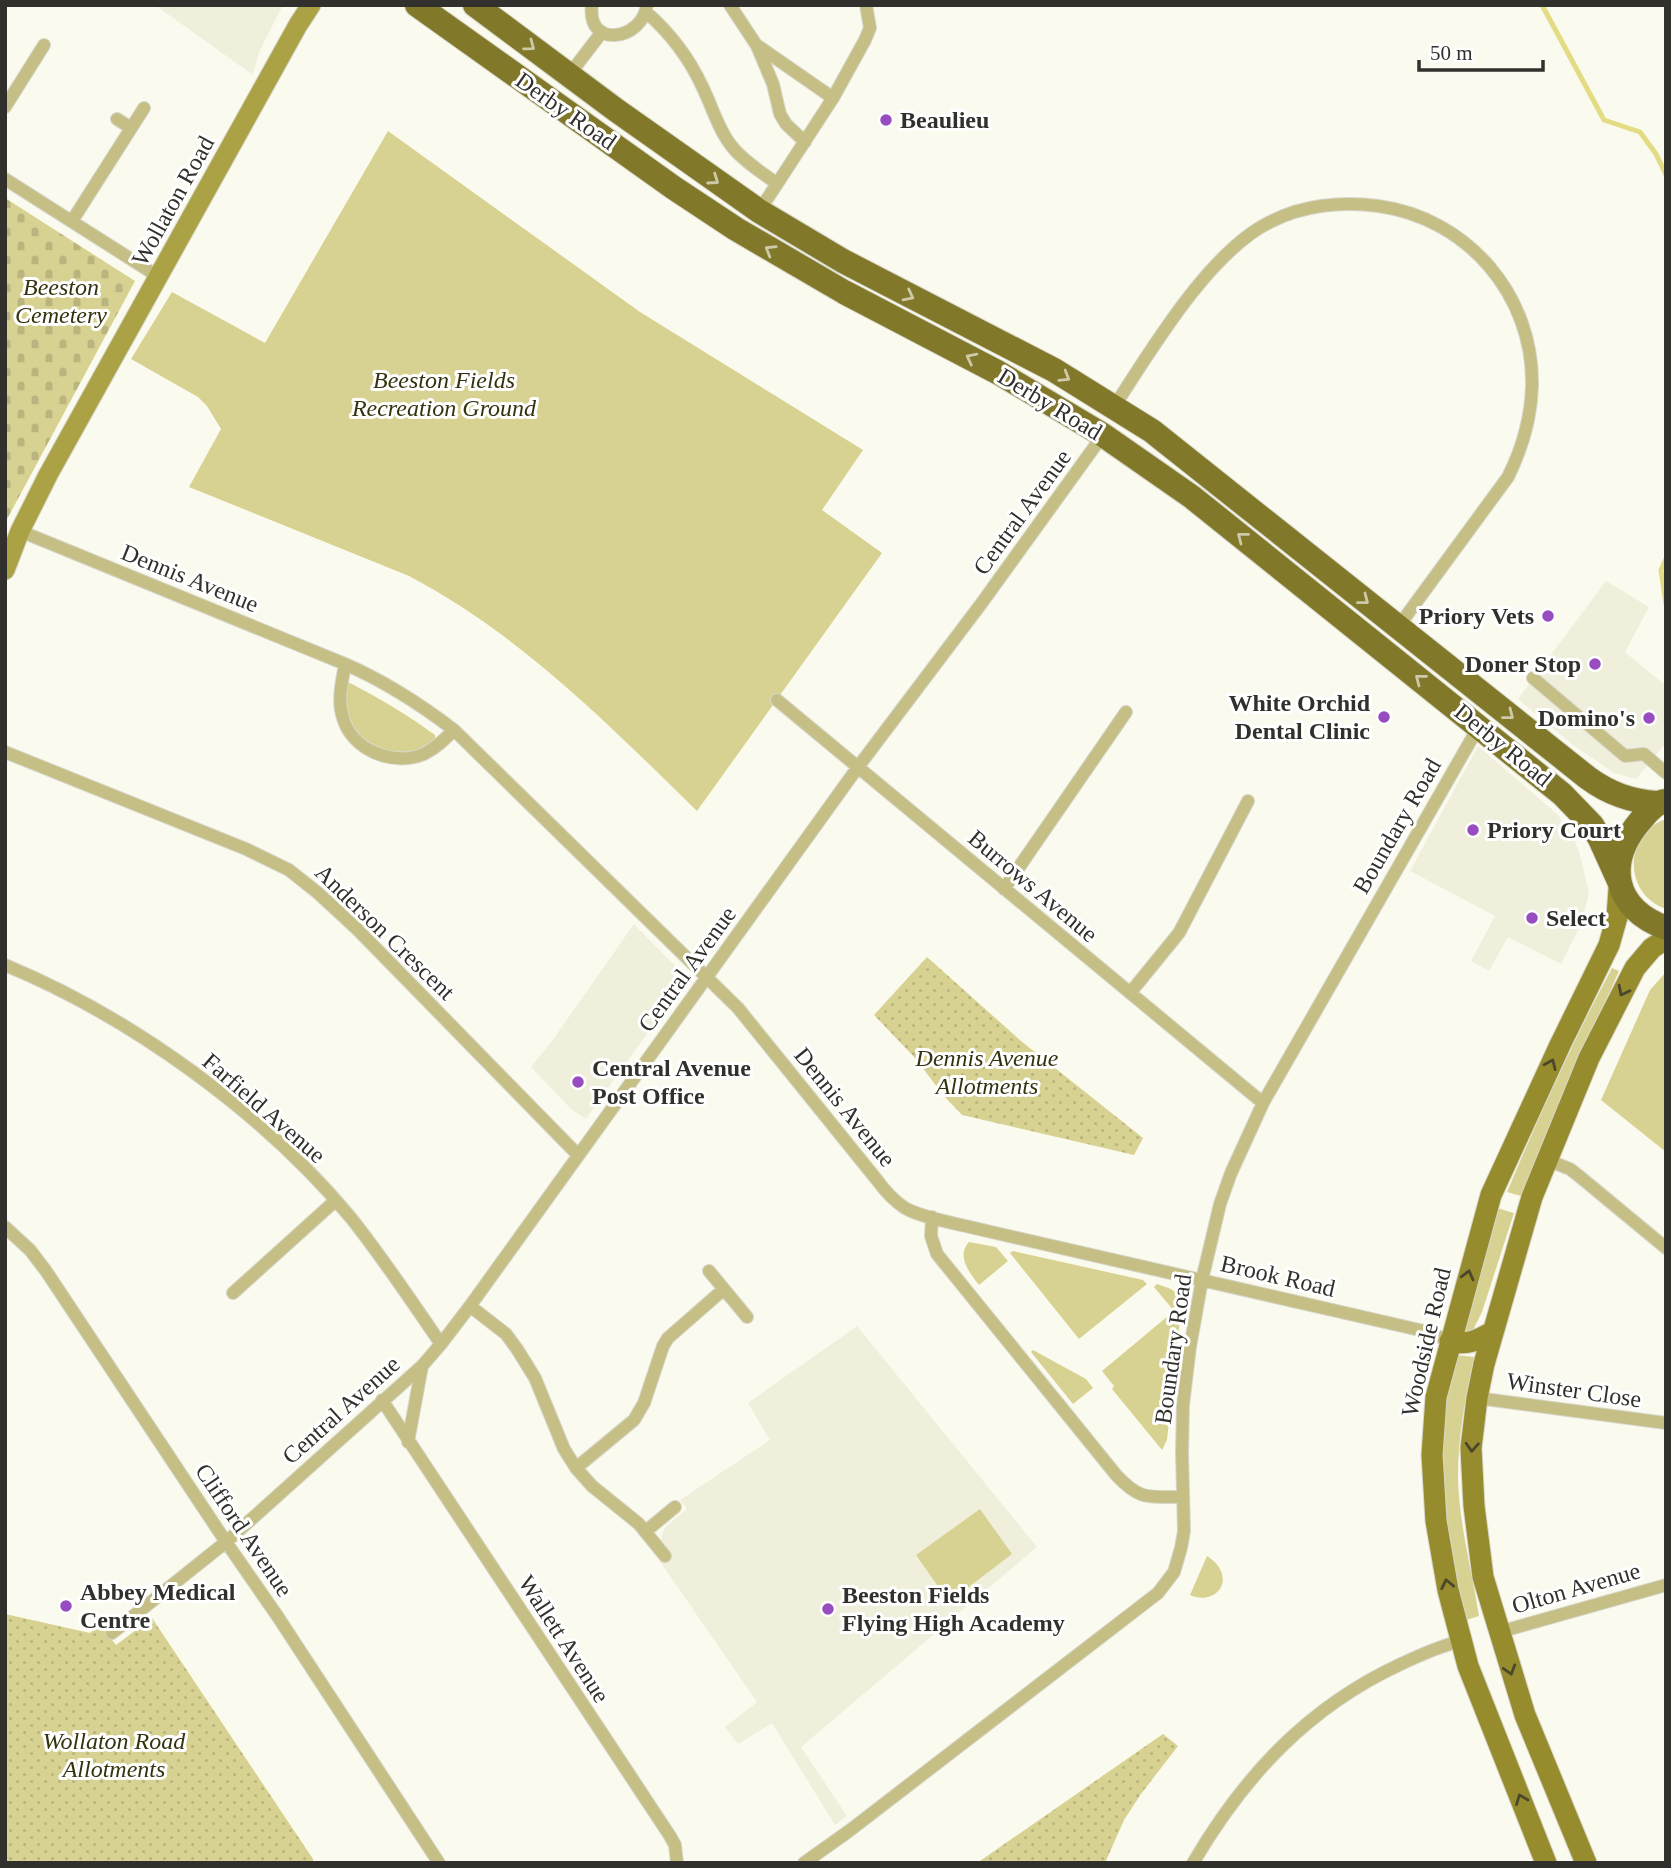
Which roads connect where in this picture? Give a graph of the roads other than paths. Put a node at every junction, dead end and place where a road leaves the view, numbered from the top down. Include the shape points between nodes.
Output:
1 (303, 5) edge
2 (311, 5) edge
3 (417, 5) edge
4 (475, 5) edge
5 (592, 5) edge
6 (730, 5) edge
7 (866, 5) edge
8 (647, 8) edge
9 (298, 25) junction
10 (602, 32) junction
11 (44, 45) dead end
12 (757, 46) junction
13 (569, 75) junction
14 (833, 98) junction
15 (5, 107) edge
16 (144, 108) dead end
17 (117, 119) dead end
18 (131, 128) junction
19 (805, 142) junction
20 (5, 179) edge
21 (776, 184) junction
22 (759, 211) junction
23 (72, 221) junction
24 (159, 277) junction
25 (1114, 407) junction
26 (1103, 435) junction
27 (20, 531) junction
28 (5, 570) edge
29 (1398, 627) junction
30 (345, 664) junction
31 (1534, 678) dead end
32 (777, 700) dead end
33 (1126, 712) dead end
34 (1479, 726) junction
35 (454, 730) junction
36 (5, 752) edge
37 (858, 767) junction
38 (1666, 773) edge
39 (1662, 800) edge
40 (1248, 801) dead end
41 (1619, 884) junction
42 (1003, 888) junction
43 (1666, 928) edge
44 (1666, 939) edge
45 (5, 965) edge
46 (708, 977) junction
47 (1130, 993) junction
48 (1262, 1103) junction
49 (578, 1155) junction
50 (1547, 1160) junction
51 (335, 1201) junction
52 (932, 1217) junction
53 (5, 1227) edge
54 (1666, 1248) edge
55 (709, 1270) dead end
56 (1202, 1280) junction
57 (724, 1289) junction
58 (233, 1293) dead end
59 (470, 1306) junction
60 (747, 1317) dead end
61 (1492, 1332) junction
62 (1450, 1341) junction
63 (441, 1344) junction
64 (422, 1366) junction
65 (1477, 1398) junction
66 (382, 1400) junction
67 (1666, 1423) edge
68 (408, 1441) junction
69 (576, 1468) junction
70 (1183, 1497) junction
71 (675, 1507) dead end
72 (646, 1531) junction
73 (226, 1542) junction
74 (665, 1556) dead end
75 (1666, 1585) edge
76 (1499, 1632) junction
77 (112, 1633) dead end
78 (1461, 1641) junction
79 (439, 1863) edge
80 (677, 1863) edge
81 (804, 1863) edge
82 (1193, 1863) edge
83 (1546, 1863) edge
84 (1586, 1863) edge

1 - 9 main road
2 - 9 main road, Wollaton Road
26 -> 3 highway, Derby Road via 736,229
4 -> 13 highway, Derby Road
5 - 10 street via 593,21
6 - 12 street
7 - 14 street via 870,28
8 - 10 street via 628,33 609,36
8 - 21 street via 701,82 735,150
9 - 24 main road, Wollaton Road
10 - 13 street
11 - 15 street
12 - 14 street
12 - 19 street via 780,114
13 -> 22 highway, Derby Road
14 - 19 street
16 - 18 street
17 - 18 street
18 - 23 street
19 - 21 street
20 - 23 street
21 - 22 street
22 -> 25 highway, Derby Road via 842,261 1054,370
23 - 24 street
24 - 27 main road, Wollaton Road
25 -> 29 highway, Derby Road via 1192,461
25 - 29 street via 1201,284 1227,254 1270,222 1324,205 1368,204 1423,218 1471,247 1499,277 1524,330 1532,387 1527,427 1508,477
34 -> 26 highway, Derby Road via 1192,497
26 - 37 street, Central Avenue
27 - 28 main road, Wollaton Road
27 - 30 street, Dennis Avenue
29 -> 39 highway, Derby Road via 1596,784 1625,798
30 - 35 street, Dennis Avenue via 405,695
30 - 35 street via 342,715 363,746 384,757 408,758 432,749
31 - 38 street via 1625,756 1644,754
32 - 37 street, Burrows Avenue
33 - 42 street
34 - 41 highway, Derby Road via 1583,814 1600,839
34 - 48 street, Boundary Road
35 - 46 street, Dennis Avenue
36 - 49 street, Anderson Crescent via 289,870 357,929
37 - 42 street, Burrows Avenue
37 - 46 street, Central Avenue
39 - 41 highway via 1633,829 1620,858
40 - 47 street via 1179,933
41 - 43 highway, Derby Road via 1636,912
62 -> 41 main road, Woodside Road via 1491,1195 1609,945
42 - 47 street, Burrows Avenue
44 -> 50 main road via 1635,968 1589,1058
45 - 51 street, Farfield Avenue via 59,989 173,1058 268,1134
46 - 49 street, Central Avenue
46 - 52 street, Dennis Avenue via 889,1195 902,1206
47 - 48 street, Burrows Avenue
48 - 56 street, Boundary Road via 1220,1204
49 - 59 street, Central Avenue
50 - 54 street via 1570,1169
50 - 61 main road
51 - 58 street
51 - 63 street, Farfield Avenue
52 - 56 street, Brook Road
52 - 70 street via 931,1236 937,1254 1117,1476 1142,1496
53 - 73 street, Clifford Avenue via 46,1270
55 - 57 street
56 - 62 street, Brook Road via 1424,1331
56 - 70 street, Boundary Road via 1183,1405
57 - 60 street
57 - 69 street via 668,1338 634,1420
59 - 63 street, Central Avenue
59 - 69 street via 506,1334 536,1378
61 - 62 main road via 1468,1343
61 - 65 main road
78 -> 62 main road, Woodside Road via 1436,1521 1432,1455 1436,1396
63 - 64 street, Central Avenue
64 - 66 street, Central Avenue
64 - 68 street
65 - 67 street, Winster Close
65 -> 76 main road via 1471,1448 1474,1506 1483,1577
66 - 68 street, Wallett Avenue
66 - 73 street, Central Avenue
68 - 80 street, Wallett Avenue via 670,1836
69 - 72 street
70 - 81 street, Boundary Road via 1181,1548 1174,1572 1158,1593
71 - 72 street
72 - 74 street
73 - 77 street, Central Avenue
73 - 79 street, Clifford Avenue
75 - 76 street, Olton Avenue
76 -> 84 main road via 1525,1715
78 - 82 street via 1385,1671 1319,1712 1280,1746 1240,1791
83 -> 78 main road, Woodside Road

